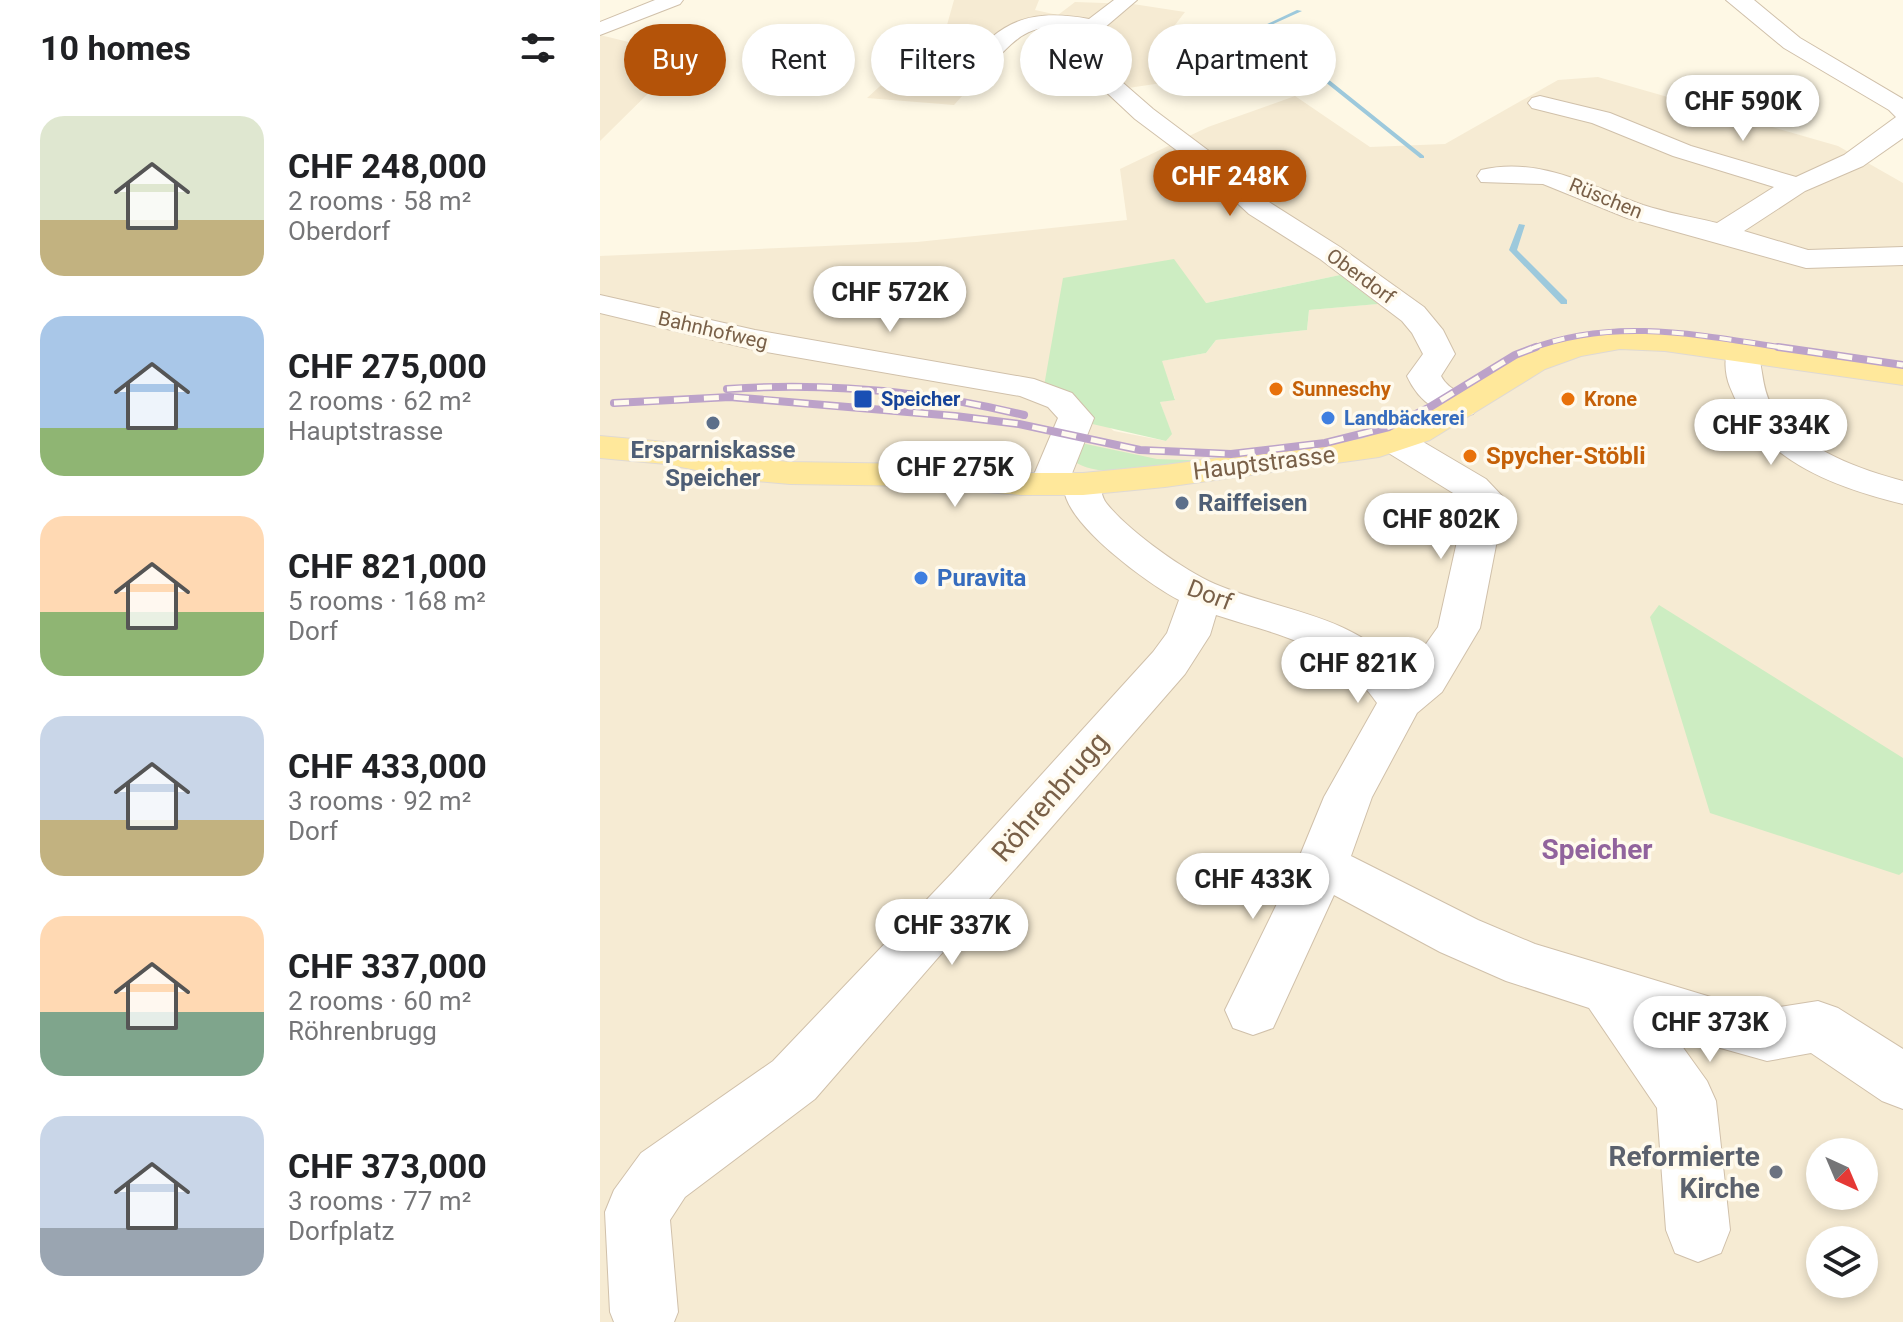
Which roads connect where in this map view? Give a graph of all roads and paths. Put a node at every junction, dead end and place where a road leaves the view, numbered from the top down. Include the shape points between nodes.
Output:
1 (673, 0) edge
2 (1027, 0) edge
3 (1127, 0) edge
4 (1740, 1) edge
5 (1042, 20) junction
6 (1076, 24) edge
7 (1096, 24) edge
8 (600, 29) edge
9 (1004, 38) edge
10 (1125, 96) edge
11 (1540, 103) dead end
12 (1903, 112) edge
13 (1903, 123) edge
14 (1490, 176) dead end
15 (1796, 185) junction
16 (1721, 233) junction
17 (1903, 256) edge
18 (600, 304) edge
19 (1742, 352) junction
20 (1903, 375) edge
21 (1461, 407) junction
22 (1395, 441) junction
23 (600, 447) edge
24 (1066, 484) junction
25 (1903, 493) edge
26 (1202, 594) junction
27 (1400, 702) junction
28 (1322, 865) junction
29 (1609, 991) junction
30 (1253, 1010) dead end
31 (1903, 1082) edge
32 (1698, 1230) dead end
33 (644, 1312) dead end

1 - 8 street
2 - 5 street via 1025,8
3 - 7 street
4 - 12 street via 1792,43
5 - 6 street
5 - 9 street via 1014,28
10 - 21 street, Oberdorf via 1259,208 1413,314 1439,354 1424,376 1429,388
11 - 15 street via 1601,118 1682,151
13 - 15 street via 1886,140 1814,181
14 - 16 street, Rüschen via 1547,176 1637,212
15 - 16 street
16 - 17 street, Rüschen via 1806,259
18 - 24 street, Bahnhofweg via 755,340 1048,394 1069,406 1076,418
19 - 20 main road, Hauptstrasse
19 - 21 main road, Hauptstrasse via 1620,339 1574,347 1533,362
19 - 25 street via 1750,399 1783,439 1858,479
21 - 22 main road, Hauptstrasse
22 - 24 main road, Hauptstrasse via 1336,455
22 - 27 street via 1486,499 1459,628 1426,681
23 - 24 main road, Hauptstrasse via 746,469
24 - 26 street, Dorf via 1149,563
26 - 27 street, Dorf via 1347,646 1370,664
26 - 33 street, Röhrenbrugg via 1188,635 1169,663 794,1080 663,1175 637,1212
27 - 28 street via 1348,797
28 - 29 street via 1459,936
28 - 30 street
29 - 31 street via 1767,1035 1818,1026
29 - 32 street via 1686,1101

